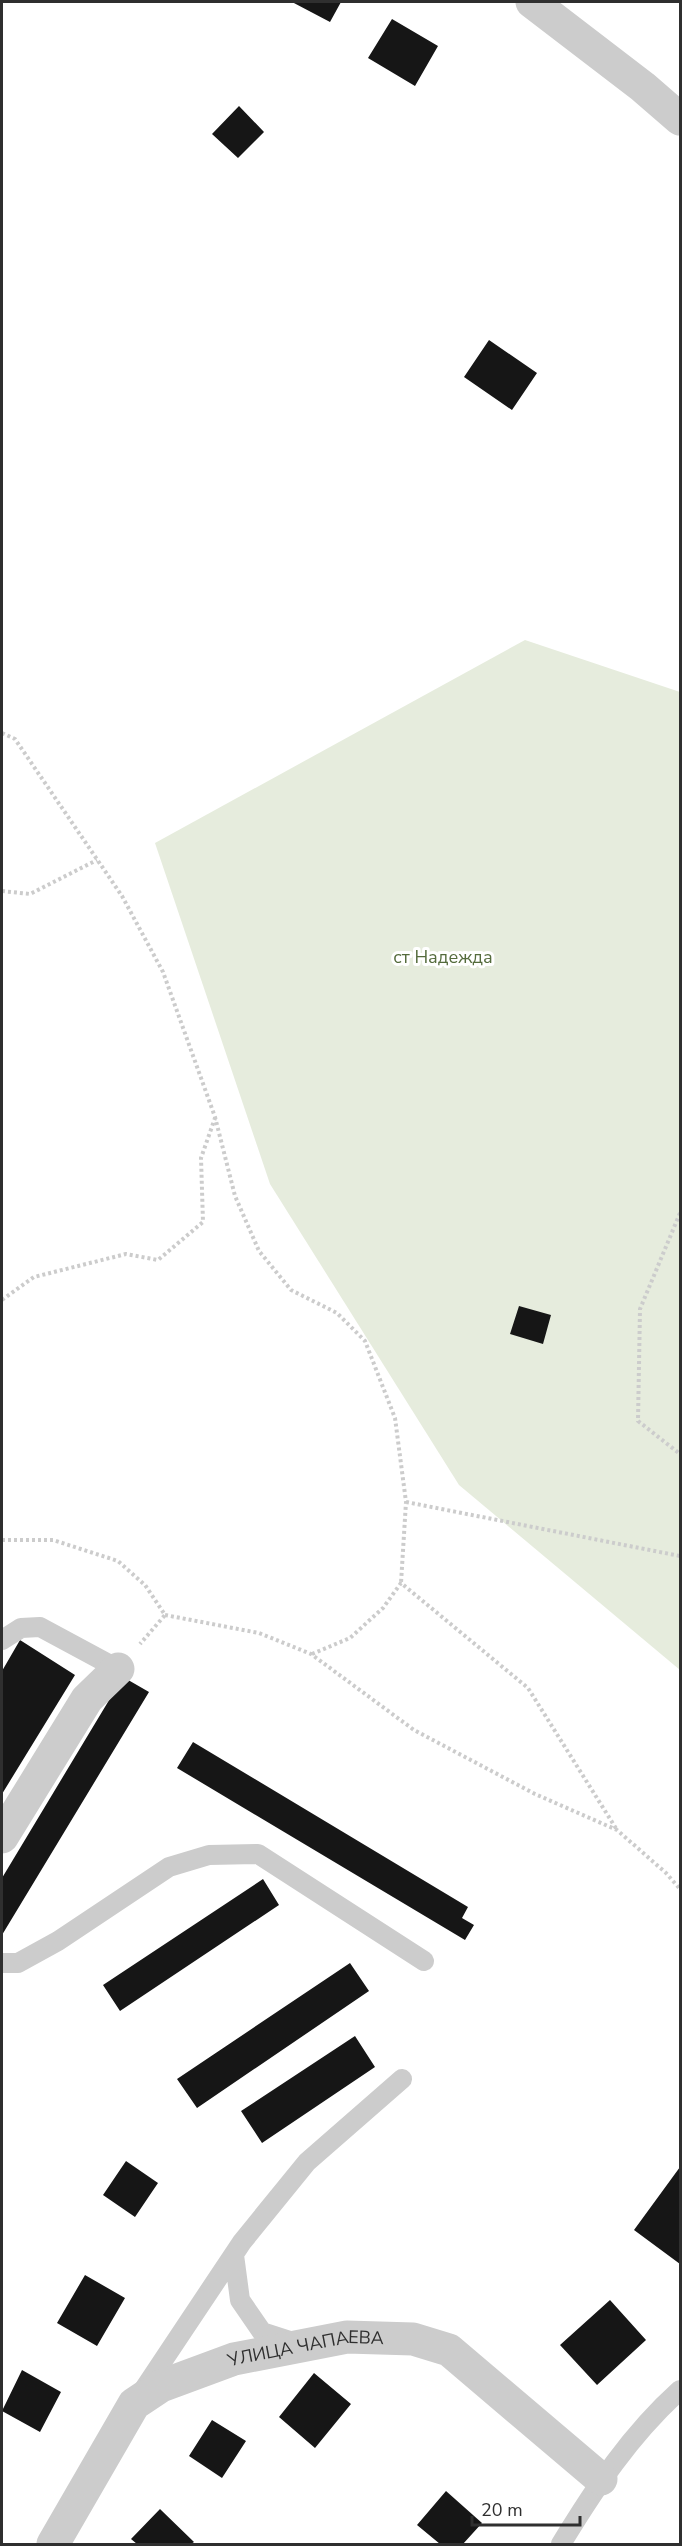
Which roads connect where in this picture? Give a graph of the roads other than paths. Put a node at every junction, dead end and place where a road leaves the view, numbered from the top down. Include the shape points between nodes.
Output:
1 (532, 2) edge
2 (681, 119) edge
3 (2, 1640) edge
4 (118, 1669) joint
5 (2, 1837) edge
6 (424, 1961) dead end
7 (2, 1963) edge
8 (402, 2079) dead end
9 (234, 2255) junction
10 (306, 2346) junction
11 (681, 2390) edge
12 (134, 2404) junction
13 (601, 2479) junction
14 (52, 2544) edge
15 (561, 2544) edge

1 - 2 street
3 - 4 lane via 21,1628 40,1627
4 - 5 street via 87,1699
6 - 7 lane via 258,1854 209,1855 169,1867 58,1941 18,1963
8 - 9 lane via 307,2162
9 - 10 lane via 240,2300 262,2332
9 - 12 lane
10 - 12 street, УЛИЦА ЧАПАЕВА via 234,2359 161,2386
10 - 13 street, УЛИЦА ЧАПАЕВА via 347,2337 413,2339 449,2350
11 - 13 lane via 659,2409
12 - 14 street, УЛИЦА ЧАПАЕВА
13 - 15 lane

